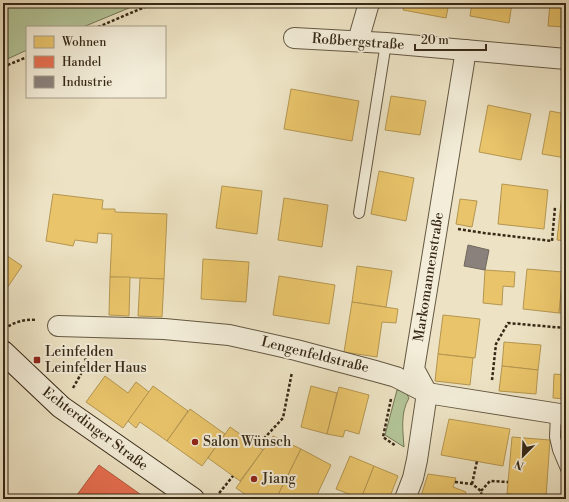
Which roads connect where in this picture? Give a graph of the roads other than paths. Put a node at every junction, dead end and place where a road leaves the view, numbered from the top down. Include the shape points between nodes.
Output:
1 (369, 3) edge
2 (294, 38) dead end
3 (358, 41) junction
4 (386, 43) junction
5 (466, 50) junction
6 (566, 59) edge
7 (359, 213) dead end
8 (58, 326) road end
9 (3, 352) edge
10 (427, 393) junction
11 (561, 414) edge
12 (566, 469) edge
13 (193, 499) edge
14 (405, 499) edge

1 - 3 street
2 - 3 street, Roßbergstraße
3 - 4 street, Roßbergstraße
4 - 5 street, Roßbergstraße
4 - 7 lane
5 - 6 street, Roßbergstraße
5 - 10 street, Markomannenstraße via 414,369
8 - 10 street, Lengenfeldstraße via 197,331 229,335 396,377
9 - 13 main road, Echterdinger Straße via 61,407
10 - 11 street, Lengenfeldstraße
10 - 14 street via 417,460
11 - 12 lane via 555,437

